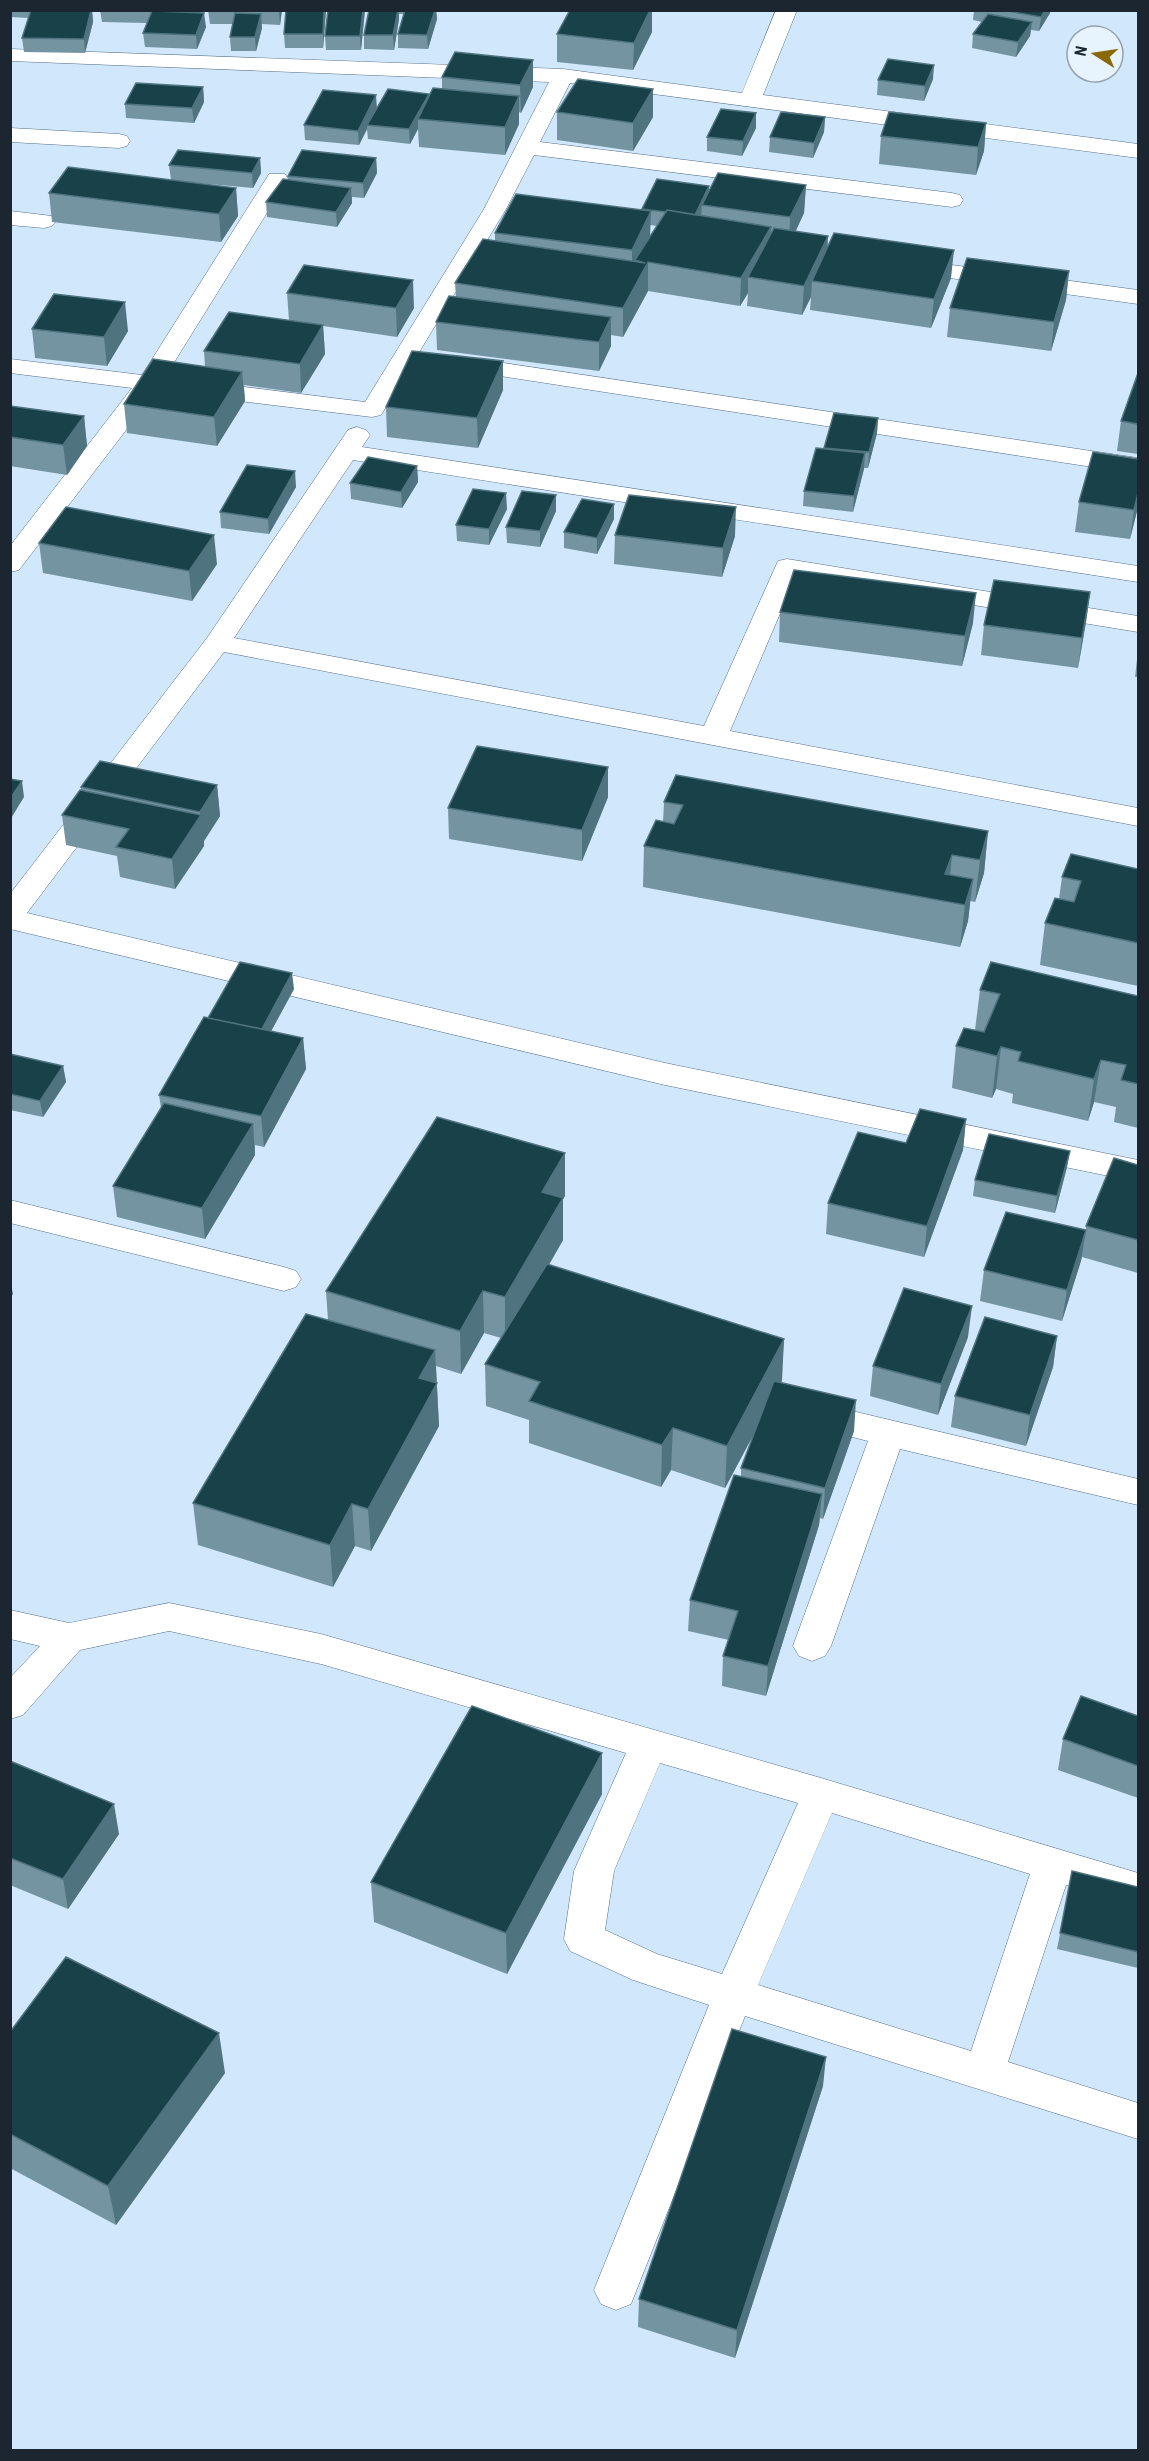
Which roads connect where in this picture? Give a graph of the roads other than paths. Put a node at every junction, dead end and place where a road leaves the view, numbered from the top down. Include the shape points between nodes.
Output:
1 (787, 10) edge
2 (10, 55) edge
3 (563, 76) junction
4 (750, 100) junction
5 (10, 135) edge
6 (119, 141) dead end
7 (526, 147) junction
8 (1138, 151) edge
9 (276, 179) dead end
10 (952, 200) dead end
11 (10, 218) edge
12 (44, 221) dead end
13 (881, 262) edge
14 (1138, 297) edge
15 (405, 355) junction
16 (10, 366) edge
17 (149, 383) junction
18 (372, 410) junction
19 (347, 452) junction
20 (1138, 466) edge
21 (10, 564) edge
22 (1138, 574) edge
23 (1138, 624) edge
24 (217, 643) junction
25 (713, 737) junction
26 (1138, 817) edge
27 (10, 917) edge
28 (1138, 1171) edge
29 (10, 1211) edge
30 (284, 1279) dead end
31 (789, 1409) edge
32 (888, 1433) junction
33 (1138, 1492) edge
34 (10, 1624) edge
35 (69, 1638) junction
36 (812, 1646) dead end
37 (10, 1704) edge
38 (649, 1744) junction
39 (821, 1794) junction
40 (1053, 1863) junction
41 (1138, 1890) edge
42 (733, 1995) junction
43 (984, 2073) junction
44 (1138, 2121) edge
45 (616, 2290) dead end

1 - 4 street
2 - 3 street
3 - 4 street
3 - 7 street
4 - 8 street
5 - 6 street
7 - 10 street
7 - 15 street via 506,211
9 - 17 street
11 - 12 street
13 - 14 street
15 - 18 street
15 - 20 street
16 - 17 street
17 - 18 street
17 - 21 street
18 - 19 street
19 - 22 street
19 - 24 street
23 - 25 street via 787,567
24 - 25 street
24 - 27 street
25 - 26 street
27 - 28 street via 665,1074
29 - 30 street
31 - 32 street
32 - 33 street
32 - 36 street
34 - 35 street
35 - 37 street
35 - 38 street via 170,1617 321,1649
38 - 39 street
38 - 42 street via 594,1871 584,1940 647,1968
39 - 40 street
39 - 42 street
40 - 41 street
40 - 43 street
42 - 43 street
42 - 45 street
43 - 44 street

